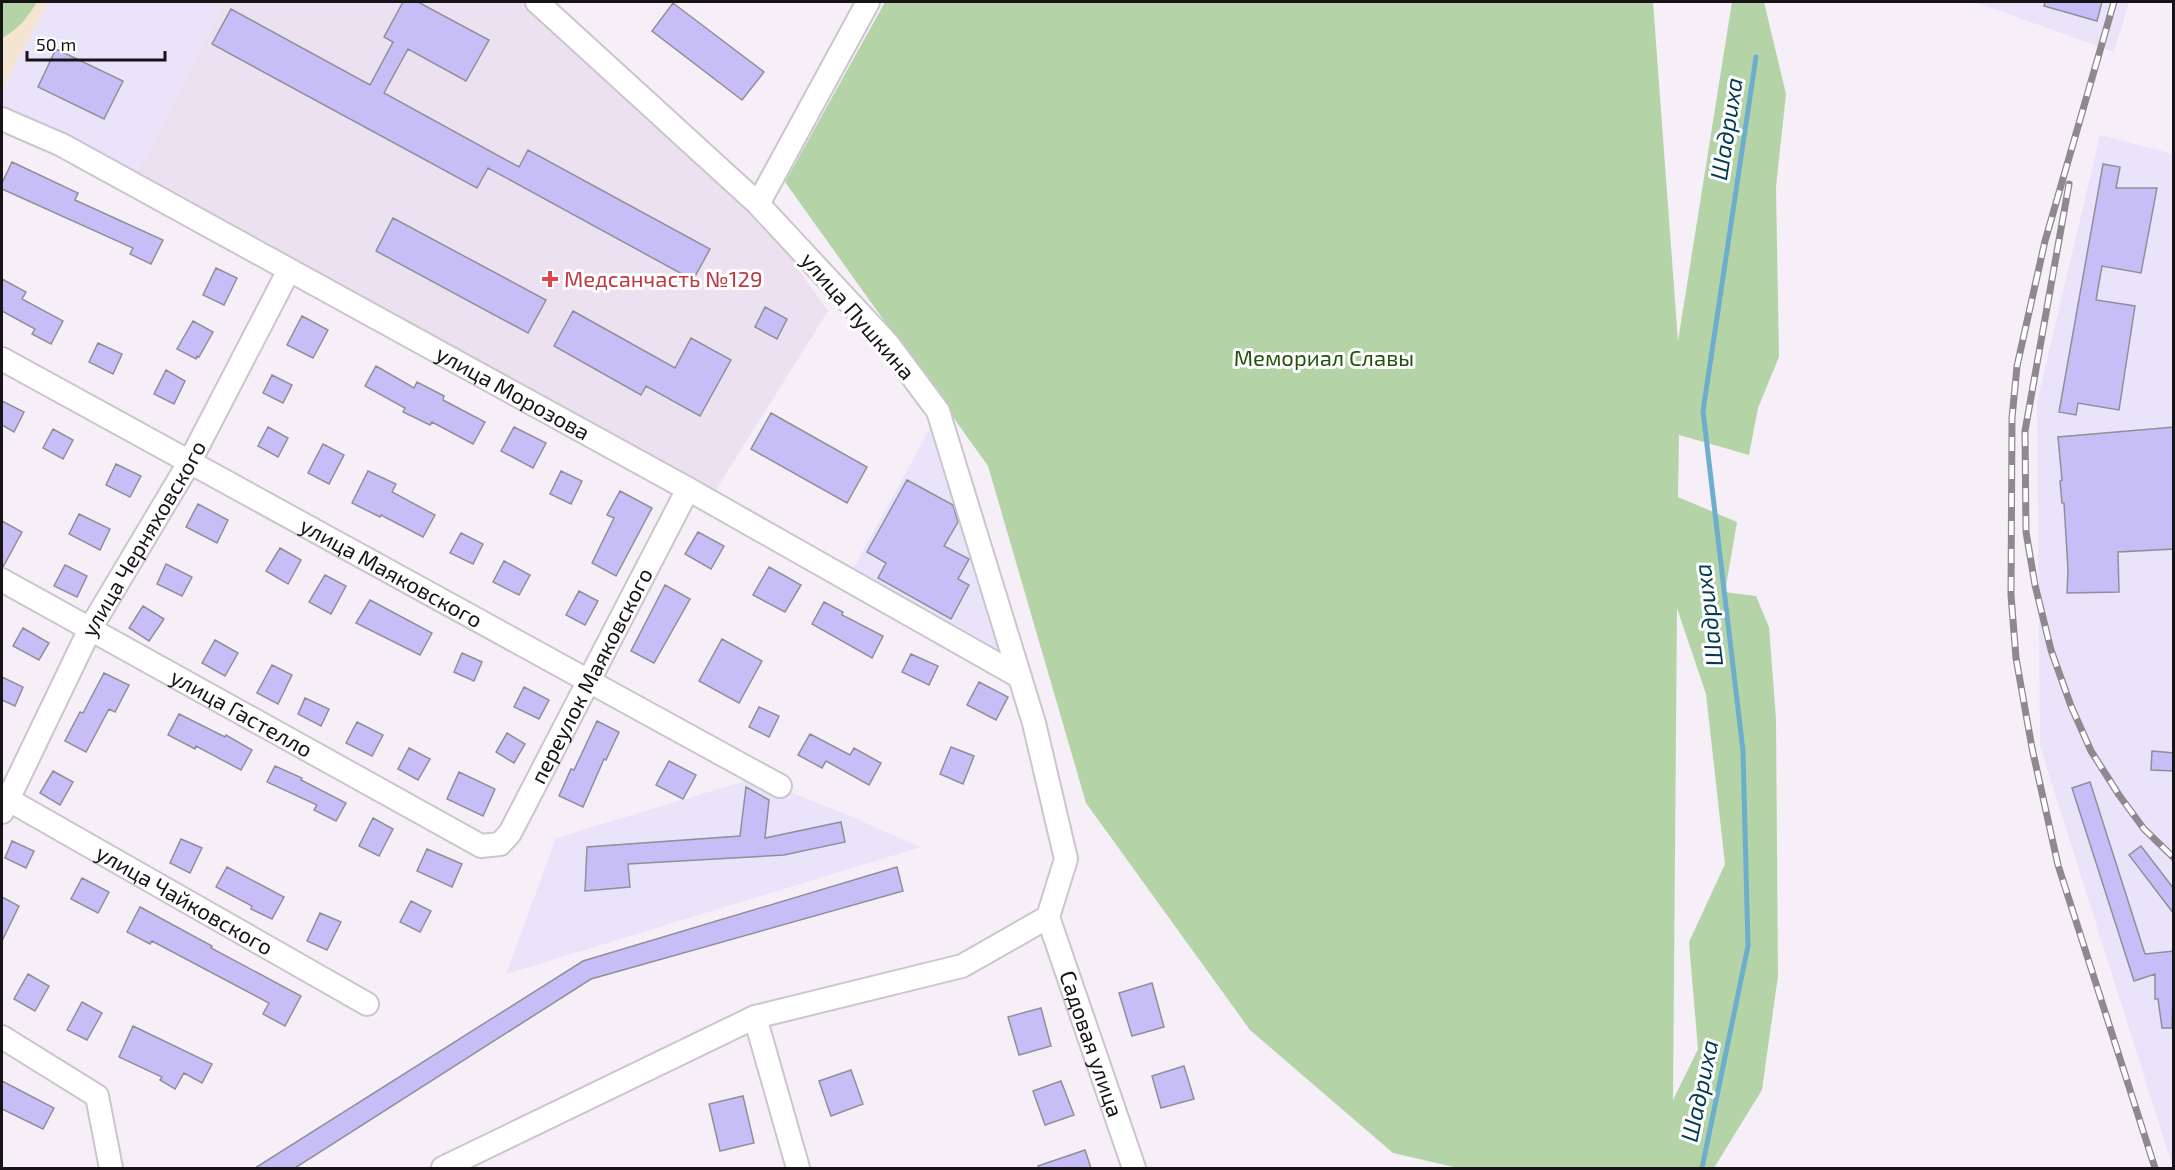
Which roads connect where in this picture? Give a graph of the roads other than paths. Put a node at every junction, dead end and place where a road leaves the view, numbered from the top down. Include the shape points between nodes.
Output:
1 (537, 2) edge
2 (868, 2) edge
3 (2, 119) edge
4 (758, 204) junction
5 (289, 270) junction
6 (2, 359) edge
7 (189, 463) junction
8 (688, 489) junction
9 (2, 580) edge
10 (90, 629) junction
11 (1020, 677) junction
12 (588, 681) junction
13 (780, 786) dead end
14 (4, 803) edge
15 (481, 846) joint
16 (1048, 917) junction
17 (367, 1004) dead end
18 (755, 1017) junction
19 (2, 1037) edge
20 (457, 1166) edge
21 (111, 1168) edge
22 (798, 1168) edge
23 (1134, 1168) edge

1 - 4 street, улица Пушкина
2 - 4 street
3 - 5 street, улица Морозова via 62,145
4 - 11 street, улица Пушкина via 888,344 938,411
5 - 7 street, улица Черняховского
5 - 8 street, улица Морозова
6 - 7 street, улица Маяковского
7 - 10 street, улица Черняховского
7 - 12 street, улица Маяковского
8 - 11 street, улица Морозова
8 - 12 street, переулок Маяковского
9 - 10 street, улица Гастелло
10 - 14 street, улица Черняховского
10 - 15 street, улица Гастелло
11 - 16 street, улица Пушкина via 1066,859
12 - 13 street, улица Маяковского
12 - 15 street, переулок Маяковского via 510,833 500,844
14 - 17 street, улица Чайковского
16 - 18 street via 962,966
16 - 23 street, Садовая улица
18 - 20 street
18 - 22 street
19 - 21 street via 97,1096

